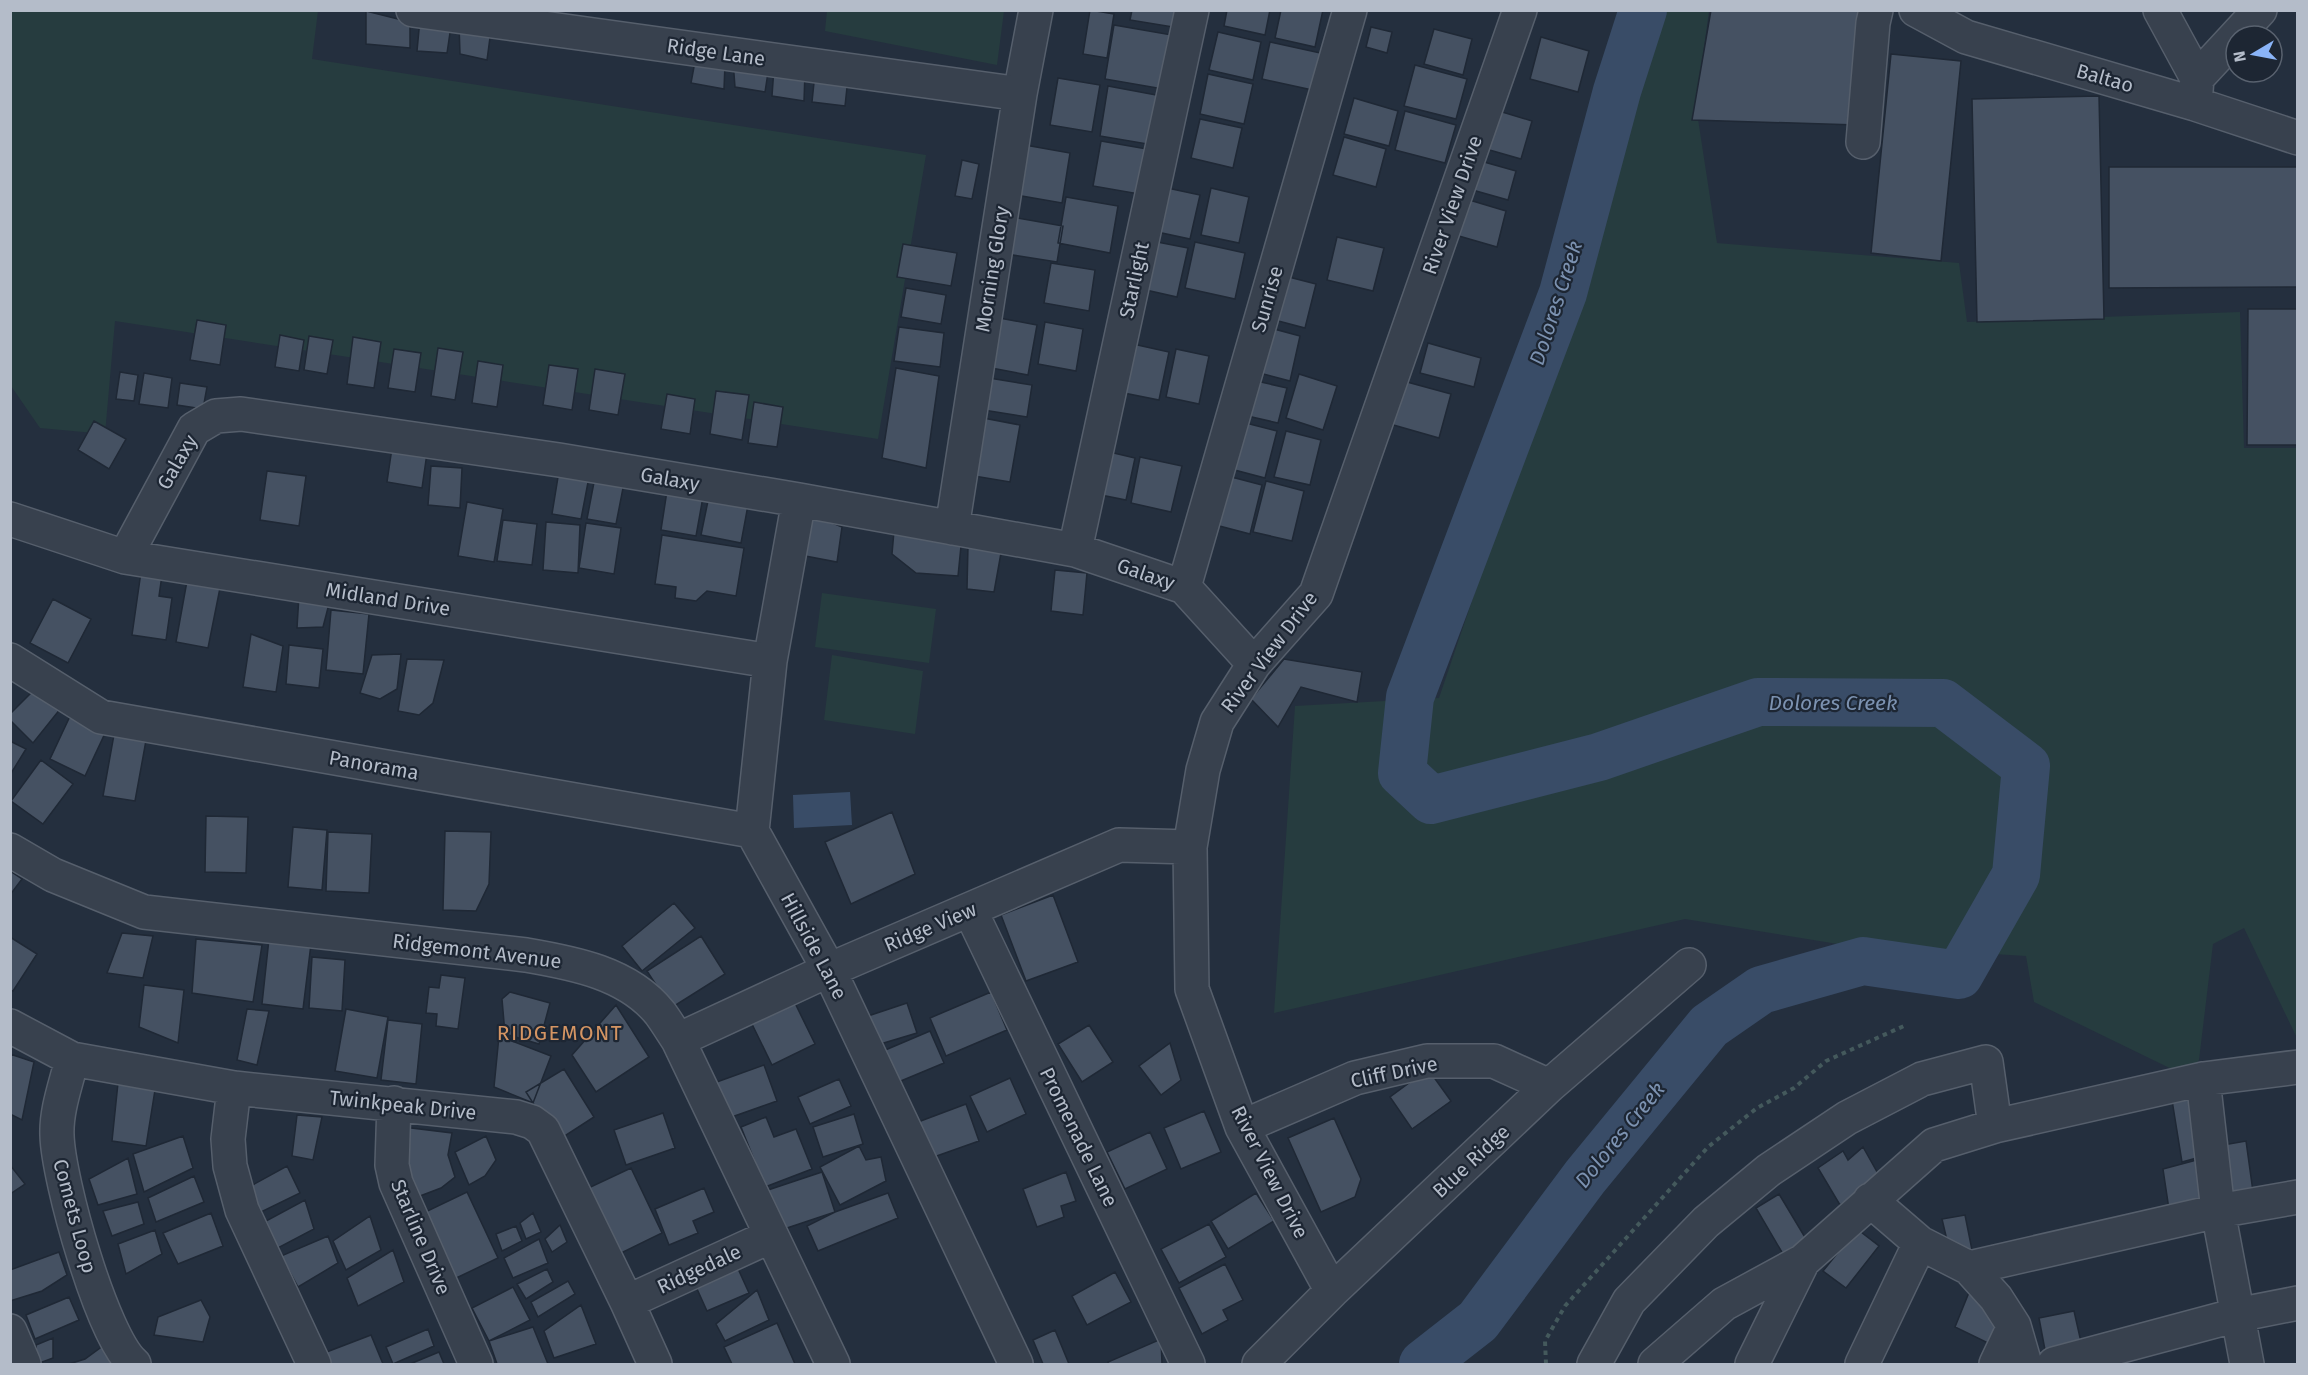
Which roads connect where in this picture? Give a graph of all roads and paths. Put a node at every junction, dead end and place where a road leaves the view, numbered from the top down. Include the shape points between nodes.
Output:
1 (412, 10) edge
2 (1036, 10) edge
3 (1192, 10) edge
4 (1350, 10) edge
5 (1520, 10) edge
6 (1876, 10) edge
7 (1916, 10) edge
8 (2160, 10) edge
9 (2260, 10) edge
10 (2247, 24) edge
11 (2224, 52) edge
12 (2196, 91) junction
13 (1020, 94) junction
14 (2298, 138) edge
15 (1863, 142) dead end
16 (799, 500) junction
17 (10, 519) edge
18 (951, 528) junction
19 (1075, 550) junction
20 (125, 557) junction
21 (1184, 587) junction
22 (10, 660) edge
23 (770, 661) junction
24 (1254, 664) junction
25 (752, 831) junction
26 (1190, 847) junction
27 (10, 850) edge
28 (970, 910) junction
29 (1689, 965) dead end
30 (829, 970) junction
31 (1906, 1025) dead end
32 (10, 1026) edge
33 (678, 1040) junction
34 (72, 1059) junction
35 (2298, 1067) edge
36 (2203, 1079) junction
37 (1549, 1086) junction
38 (234, 1088) junction
39 (394, 1103) junction
40 (1995, 1126) junction
41 (1242, 1127) junction
42 (2298, 1197) edge
43 (1870, 1200) junction
44 (2218, 1210) junction
45 (771, 1236) junction
46 (1920, 1243) junction
47 (1803, 1261) junction
48 (1970, 1268) junction
49 (1332, 1291) junction
50 (627, 1302) junction
51 (2298, 1303) edge
52 (2237, 1315) junction
53 (2014, 1326) junction
54 (10, 1331) edge
55 (24, 1365) edge
56 (134, 1365) edge
57 (314, 1365) edge
58 (476, 1365) edge
59 (655, 1365) edge
60 (833, 1365) edge
61 (1016, 1365) edge
62 (1188, 1365) edge
63 (1259, 1365) edge
64 (1546, 1365) edge
65 (1594, 1365) edge
66 (1655, 1365) edge
67 (1752, 1365) edge
68 (1862, 1365) edge
69 (1996, 1365) edge
70 (2025, 1365) edge
71 (2054, 1365) edge
72 (2247, 1365) edge

1 - 13 street, Ridge Lane
2 - 13 street, Morning Glory
3 - 19 street, Starlight
4 - 21 street, Sunrise
5 - 24 street, River View Drive via 1316,594
6 - 15 street
7 - 12 street, Baltao via 1966,37
8 - 12 street
9 - 10 street
11 - 12 street
12 - 14 street, Baltao
13 - 18 street, Morning Glory
16 - 18 street, Galaxy
16 - 20 street, Galaxy via 560,460 241,414 216,416 194,429
16 - 23 street
17 - 20 street, Midland Drive
18 - 19 street, Galaxy
19 - 21 street, Galaxy
20 - 23 street, Midland Drive
21 - 24 street, Galaxy
22 - 25 street, Panorama via 101,717
23 - 25 street
24 - 26 street, River View Drive via 1217,722 1203,770
25 - 30 street, Hillside Lane
26 - 28 street, Ridge View via 1119,845
26 - 41 street, River View Drive via 1192,989
27 - 33 street, Ridgemont Avenue via 53,875 144,912 570,963 606,974 636,991 659,1011
28 - 30 street, Ridge View
28 - 62 street, Promenade Lane
29 - 37 street, Blue Ridge
30 - 33 street, Ridge View
30 - 61 street, Hillside Lane
31 - 64 path via 1826,1061 1708,1147 1565,1306 1545,1341
32 - 34 street, Twinkpeak Drive
33 - 45 street, Ridgemont Avenue
34 - 38 street, Twinkpeak Drive
34 - 56 street, Comets Loop via 58,1116 57,1153 103,1313
35 - 36 street
36 - 40 street
36 - 44 street
37 - 41 street, Cliff Drive via 1494,1061 1426,1061 1355,1078
37 - 49 street, Blue Ridge
38 - 39 street, Twinkpeak Drive
38 - 57 street via 228,1139 235,1189
39 - 50 street, Twinkpeak Drive via 516,1117 543,1130
39 - 58 street, Starline Drive via 392,1165 396,1183
40 - 43 street via 1934,1145
40 - 65 street via 1986,1062 1922,1079 1847,1118 1769,1170 1706,1222 1629,1301
41 - 49 street, River View Drive
42 - 44 street
43 - 46 street
43 - 47 street
44 - 48 street
44 - 52 street
45 - 50 street, Ridgedale
45 - 60 street, Ridgemont Avenue
46 - 48 street
46 - 68 street
47 - 66 street via 1724,1304
47 - 67 street
48 - 53 street
49 - 63 street, Blue Ridge
50 - 59 street, Twinkpeak Drive
51 - 52 street
52 - 71 street
52 - 72 street
53 - 69 street
53 - 70 street
54 - 55 street

